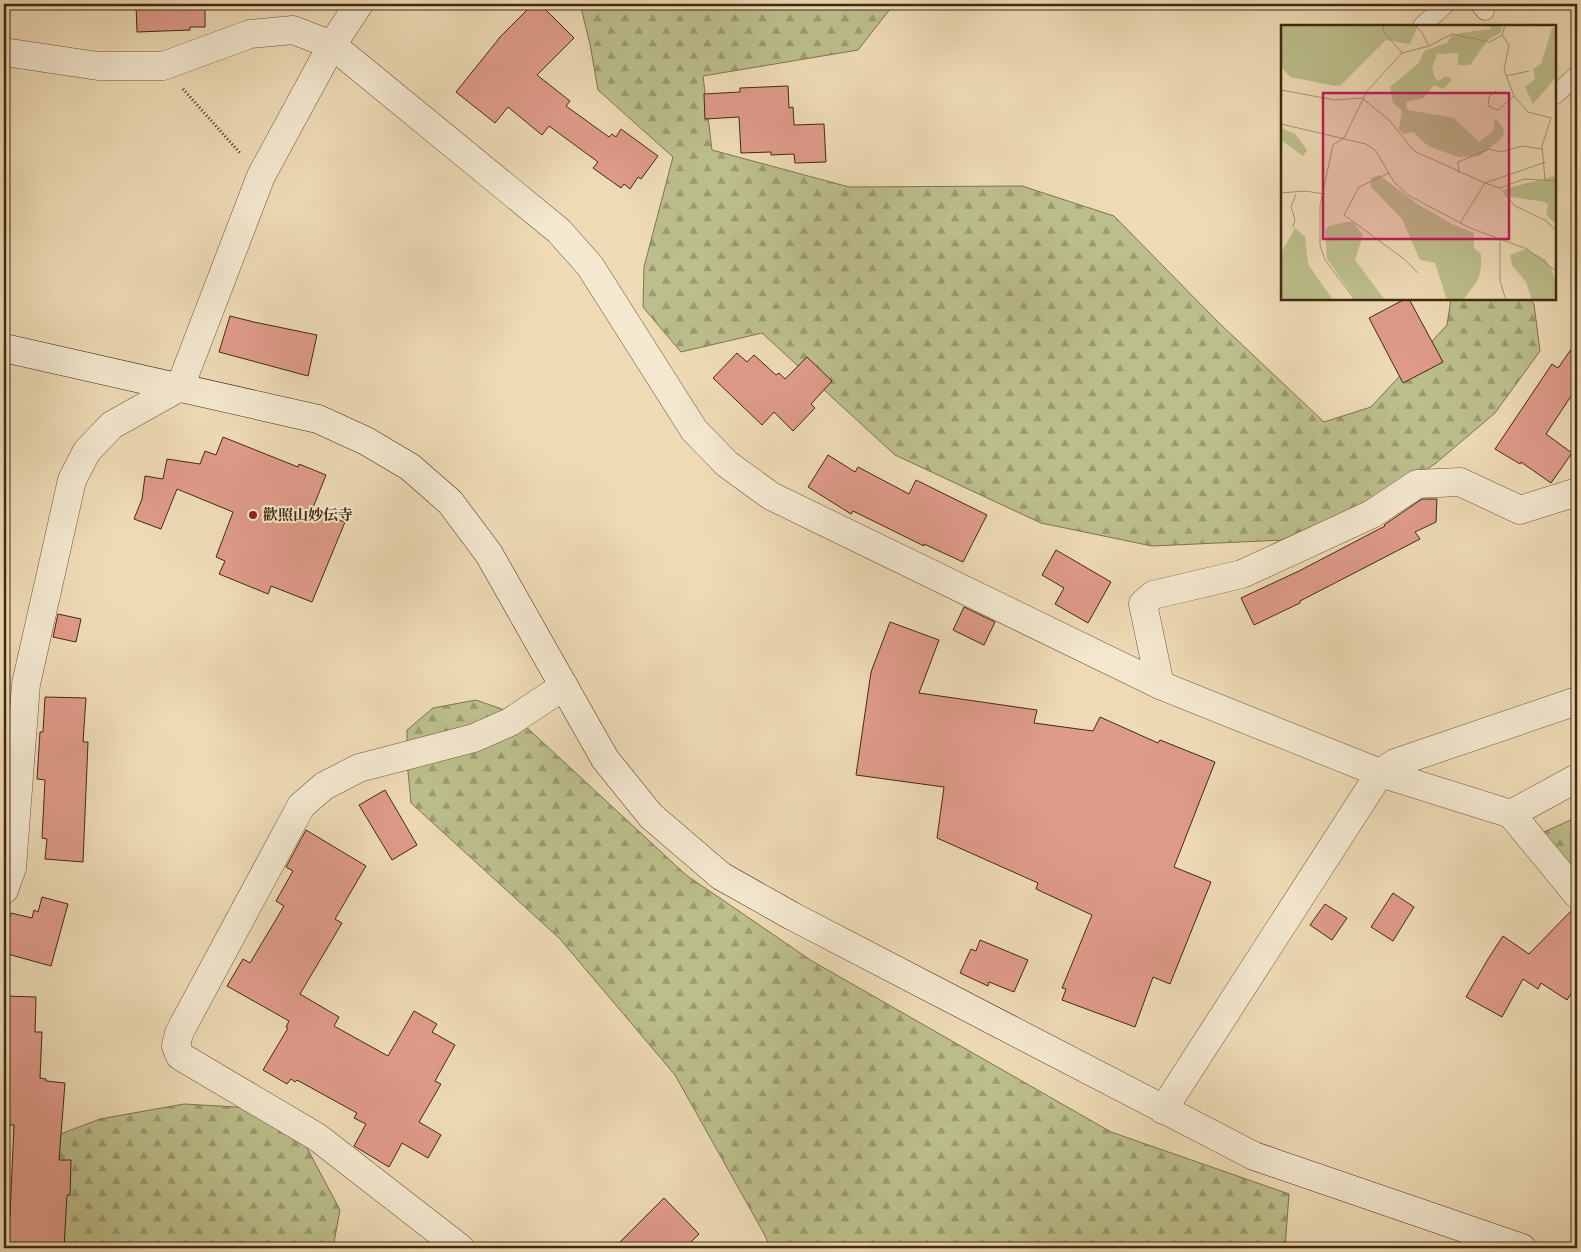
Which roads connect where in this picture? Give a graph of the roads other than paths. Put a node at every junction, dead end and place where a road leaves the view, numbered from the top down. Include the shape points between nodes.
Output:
1 (359, 4) edge
2 (1446, 4) edge
3 (1423, 25) edge
4 (332, 44) junction
5 (4, 52) edge
6 (1577, 75) edge
7 (1556, 94) edge
8 (4, 348) edge
9 (180, 387) junction
10 (1577, 492) edge
11 (1160, 685) junction
12 (564, 686) junction
13 (1577, 701) edge
14 (1380, 772) junction
15 (1577, 778) edge
16 (1511, 814) junction
17 (6, 875) edge
18 (1577, 894) edge
19 (1163, 1110) junction
20 (1514, 1247) edge
21 (460, 1248) edge

1 - 4 street
2 - 3 lane
4 - 5 street via 293,30 250,34 163,66 98,66
4 - 9 street via 261,176
4 - 11 street via 559,231 590,266 694,430 727,464 771,496
6 - 7 lane
8 - 9 street
9 - 12 street via 318,419 366,440 410,467 450,502 489,554
9 - 17 street via 112,425 87,451 72,480 26,684
10 - 11 street via 1520,510 1460,482 1417,484 1372,514 1242,574 1152,595 1143,604
11 - 14 street
12 - 19 street via 605,759 651,816 721,876
12 - 21 street via 510,722 474,738 359,768 324,786 301,806 179,1033 176,1046 180,1056 317,1137
13 - 14 street via 1395,763
14 - 16 street
14 - 19 street
15 - 16 street
16 - 18 street
19 - 20 street via 1254,1156

